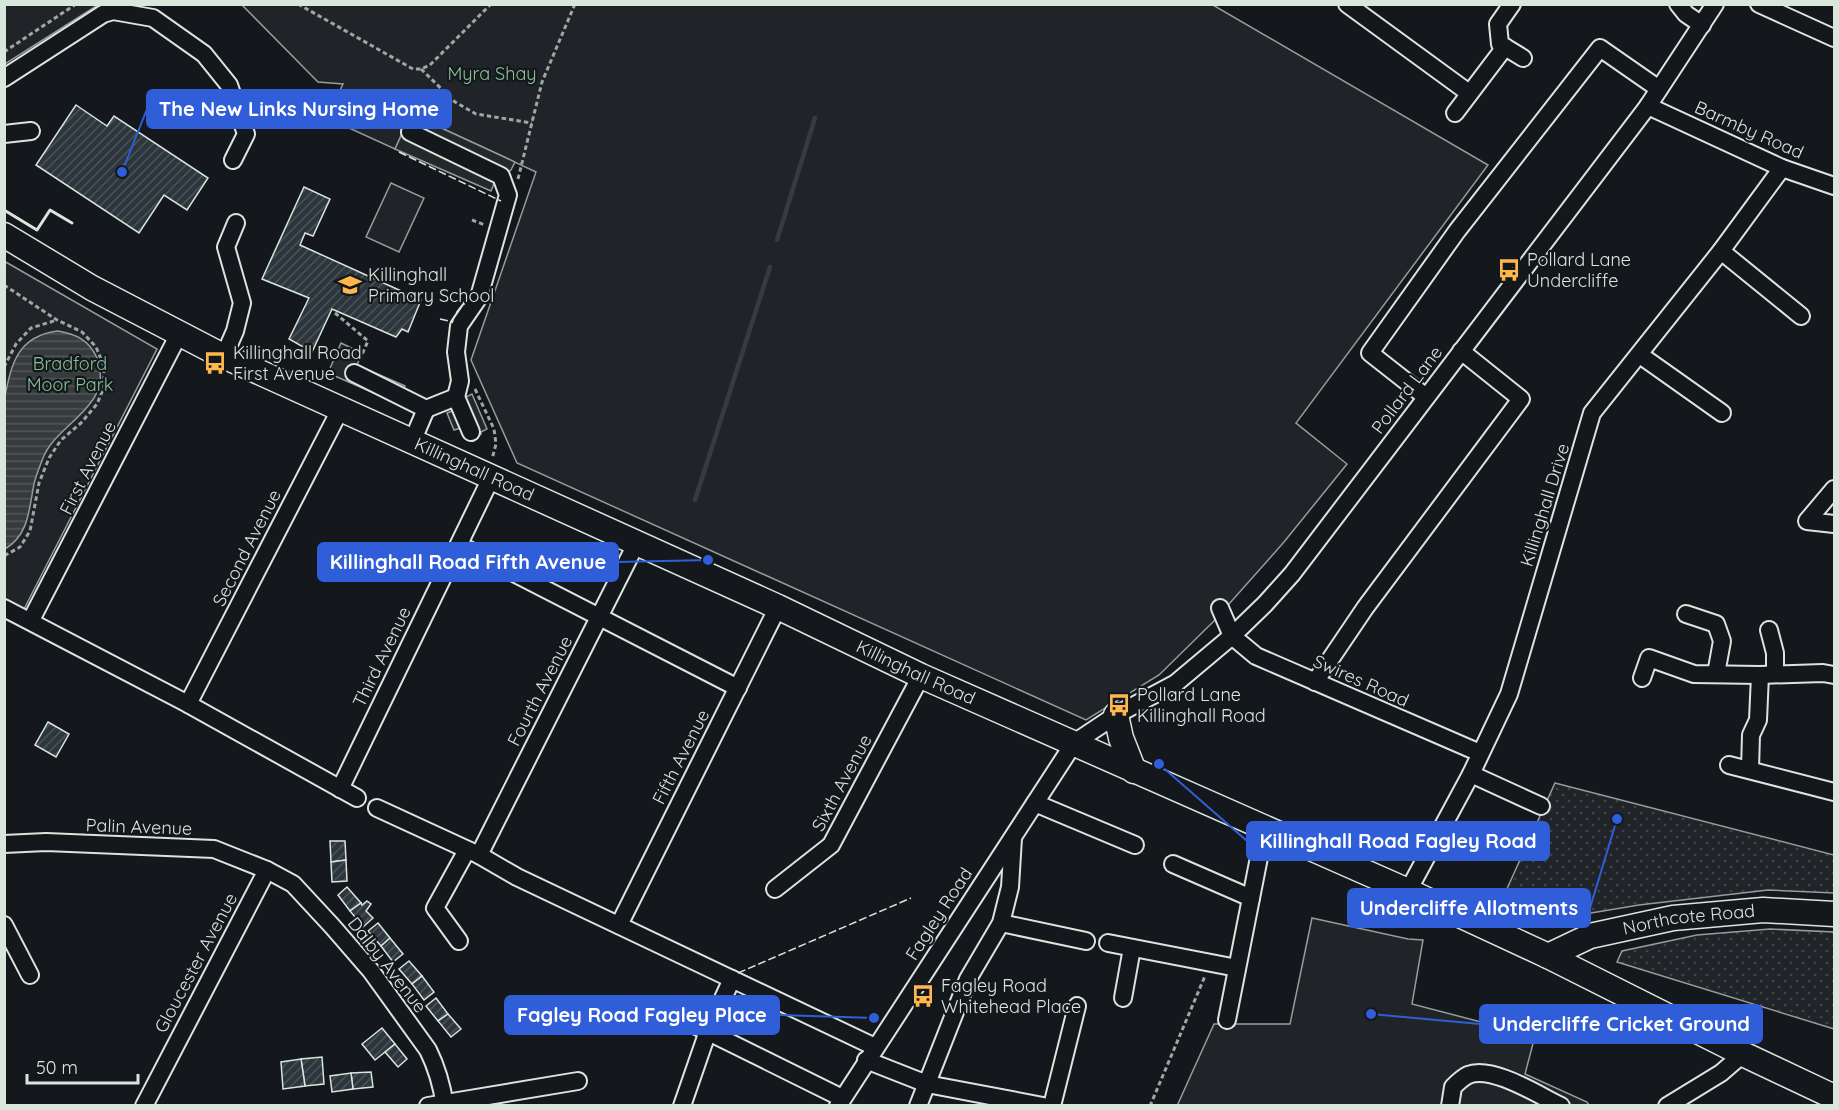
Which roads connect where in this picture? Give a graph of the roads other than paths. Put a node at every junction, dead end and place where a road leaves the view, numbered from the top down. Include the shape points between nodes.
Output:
1 (1347, 4) edge
2 (1512, 4) edge
3 (1678, 4) edge
4 (1715, 4) edge
5 (1759, 4) edge
6 (1702, 25) junction
7 (1834, 38) edge
8 (1505, 47) junction
9 (1523, 58) dead end
10 (4, 78) edge
11 (1659, 89) junction
12 (1469, 93) junction
13 (1648, 106) junction
14 (1455, 113) dead end
15 (32, 132) dead end
16 (410, 132) dead end
17 (4, 134) edge
18 (232, 160) dead end
19 (1782, 168) junction
20 (1834, 186) edge
21 (236, 223) dead end
22 (4, 235) edge
23 (1721, 251) junction
24 (1801, 316) dead end
25 (179, 334) junction
26 (1461, 351) junction
27 (1640, 354) junction
28 (224, 356) junction
29 (354, 373) dead end
30 (456, 397) junction
31 (1426, 397) junction
32 (426, 409) junction
33 (340, 410) junction
34 (1722, 412) dead end
35 (471, 432) dead end
36 (412, 442) junction
37 (489, 477) junction
38 (1834, 489) edge
39 (1834, 524) edge
40 (636, 544) junction
41 (459, 545) junction
42 (778, 607) junction
43 (4, 608) edge
44 (1220, 608) dead end
45 (1686, 614) dead end
46 (599, 617) junction
47 (31, 620) junction
48 (1768, 630) dead end
49 (1232, 636) junction
50 (1716, 674) junction
51 (1767, 674) junction
52 (1834, 675) edge
53 (921, 676) junction
54 (1642, 678) dead end
55 (1315, 682) junction
56 (738, 688) junction
57 (188, 704) junction
58 (1116, 716) junction
59 (1074, 743) junction
60 (1480, 753) junction
61 (1730, 765) dead end
62 (1750, 770) junction
63 (1134, 771) junction
64 (1471, 774) junction
65 (340, 789) junction
66 (1834, 792) edge
67 (357, 798) dead end
68 (1035, 802) junction
69 (1541, 806) dead end
70 (377, 808) dead end
71 (1264, 827) junction
72 (1013, 836) junction
73 (4, 844) edge
74 (1135, 845) dead end
75 (473, 853) junction
76 (1173, 864) dead end
77 (267, 870) junction
78 (775, 889) dead end
79 (1408, 891) junction
80 (1251, 898) junction
81 (1834, 914) edge
82 (1001, 923) junction
83 (4, 925) edge
84 (619, 925) junction
85 (459, 941) dead end
86 (1086, 941) dead end
87 (1108, 943) dead end
88 (1132, 948) junction
89 (1548, 956) junction
90 (1237, 968) junction
91 (30, 975) dead end
92 (732, 979) junction
93 (1123, 998) dead end
94 (1077, 1006) dead end
95 (668, 1012) dead end
96 (1227, 1020) dead end
97 (708, 1031) junction
98 (871, 1054) junction
99 (1743, 1054) junction
100 (578, 1081) dead end
101 (927, 1084) junction
102 (1834, 1097) edge
103 (840, 1102) edge
104 (439, 1105) edge
105 (144, 1106) edge
106 (682, 1106) edge
107 (918, 1106) edge
108 (1043, 1106) edge
109 (1052, 1106) edge
110 (1450, 1106) edge
111 (1561, 1106) edge
112 (1667, 1106) edge

1 - 12 street
2 - 8 street via 1498,24 1500,44
3 - 6 street
4 - 6 street, Pollard Lane
5 - 7 street
6 - 11 street, Pollard Lane
8 - 9 street
8 - 12 street
10 - 18 street via 103,15 113,11 153,18 204,54 229,85 246,134
11 - 13 street, Pollard Lane
11 - 31 street via 1600,48 1457,231 1370,354
12 - 14 street
13 - 19 street, Barmby Road
13 - 26 street, Pollard Lane
15 - 17 street
16 - 30 street via 501,176 508,195 479,297 459,326 456,352 460,381
19 - 20 street, Barmby Road
19 - 23 street, Killinghall Drive
21 - 28 street via 226,247 242,303
22 - 25 highway, Killinghall Road
23 - 24 street
23 - 27 street, Killinghall Drive
25 - 28 highway, Killinghall Road
25 - 47 street, First Avenue
26 - 31 street, Pollard Lane
26 - 55 street via 1521,399 1365,608
27 - 34 street
27 - 60 street, Killinghall Drive via 1592,413 1509,694
28 - 33 highway, Killinghall Road
29 - 32 street
30 - 32 street
30 - 35 street
31 - 49 street, Pollard Lane via 1292,574
32 - 36 street
33 - 36 highway, Killinghall Road
33 - 57 street, Second Avenue
36 - 37 highway, Killinghall Road
37 - 40 highway, Killinghall Road
37 - 41 street, Third Avenue
38 - 39 street via 1808,521
40 - 42 highway, Killinghall Road
40 - 46 street, Fourth Avenue
41 - 46 street
41 - 65 street, Third Avenue
42 - 53 highway, Killinghall Road
42 - 56 street, Fifth Avenue
43 - 47 street
44 - 49 street
45 - 50 street via 1716,624 1722,641
46 - 56 street
46 - 75 street, Fourth Avenue
47 - 57 street
48 - 51 street via 1775,653
49 - 55 street, Swires Road via 1256,656
49 - 58 street, Pollard Lane via 1176,683
50 - 51 street
50 - 54 street via 1694,674 1649,658
51 - 52 street
51 - 62 street via 1751,735
53 - 59 highway, Killinghall Road
53 - 78 street, Sixth Avenue via 831,845
55 - 60 street, Swires Road
56 - 84 street, Fifth Avenue
57 - 65 street
58 - 59 street, Pollard Lane
58 - 63 highway
59 - 63 highway, Killinghall Road
59 - 68 street, Fagley Road
60 - 64 street, Killinghall Drive
61 - 62 street
62 - 66 street
63 - 71 highway, Killinghall Road
64 - 69 street
64 - 79 street, Killinghall Drive
65 - 67 street
68 - 72 street, Fagley Road
68 - 74 street
70 - 75 street
71 - 79 highway, Killinghall Road
71 - 80 street
72 - 82 street via 1010,887
72 - 98 street, Fagley Road
73 - 77 street, Palin Avenue via 214,849
75 - 84 street
75 - 85 street, Fourth Avenue via 435,908
76 - 80 street
77 - 104 street, Dalby Avenue via 293,884 371,971 428,1050 442,1084
77 - 105 street, Gloucester Avenue
79 - 89 highway, Killinghall Road
80 - 90 street
81 - 89 highway, Northcote Road via 1763,910 1673,918 1590,936
82 - 86 street
82 - 101 street via 968,979
83 - 91 street
84 - 92 street
87 - 88 street
88 - 90 street
88 - 93 street
89 - 99 highway, Killinghall Road
90 - 96 street
92 - 97 street
92 - 98 street
94 - 109 street
95 - 97 street
97 - 103 street
97 - 106 street
98 - 101 street
98 - 103 street, Fagley Road
99 - 102 highway, Killinghall Road
99 - 112 street via 1721,1073
100 - 104 street
101 - 107 street
101 - 108 street
110 - 111 street via 1453,1087 1466,1076 1480,1072

